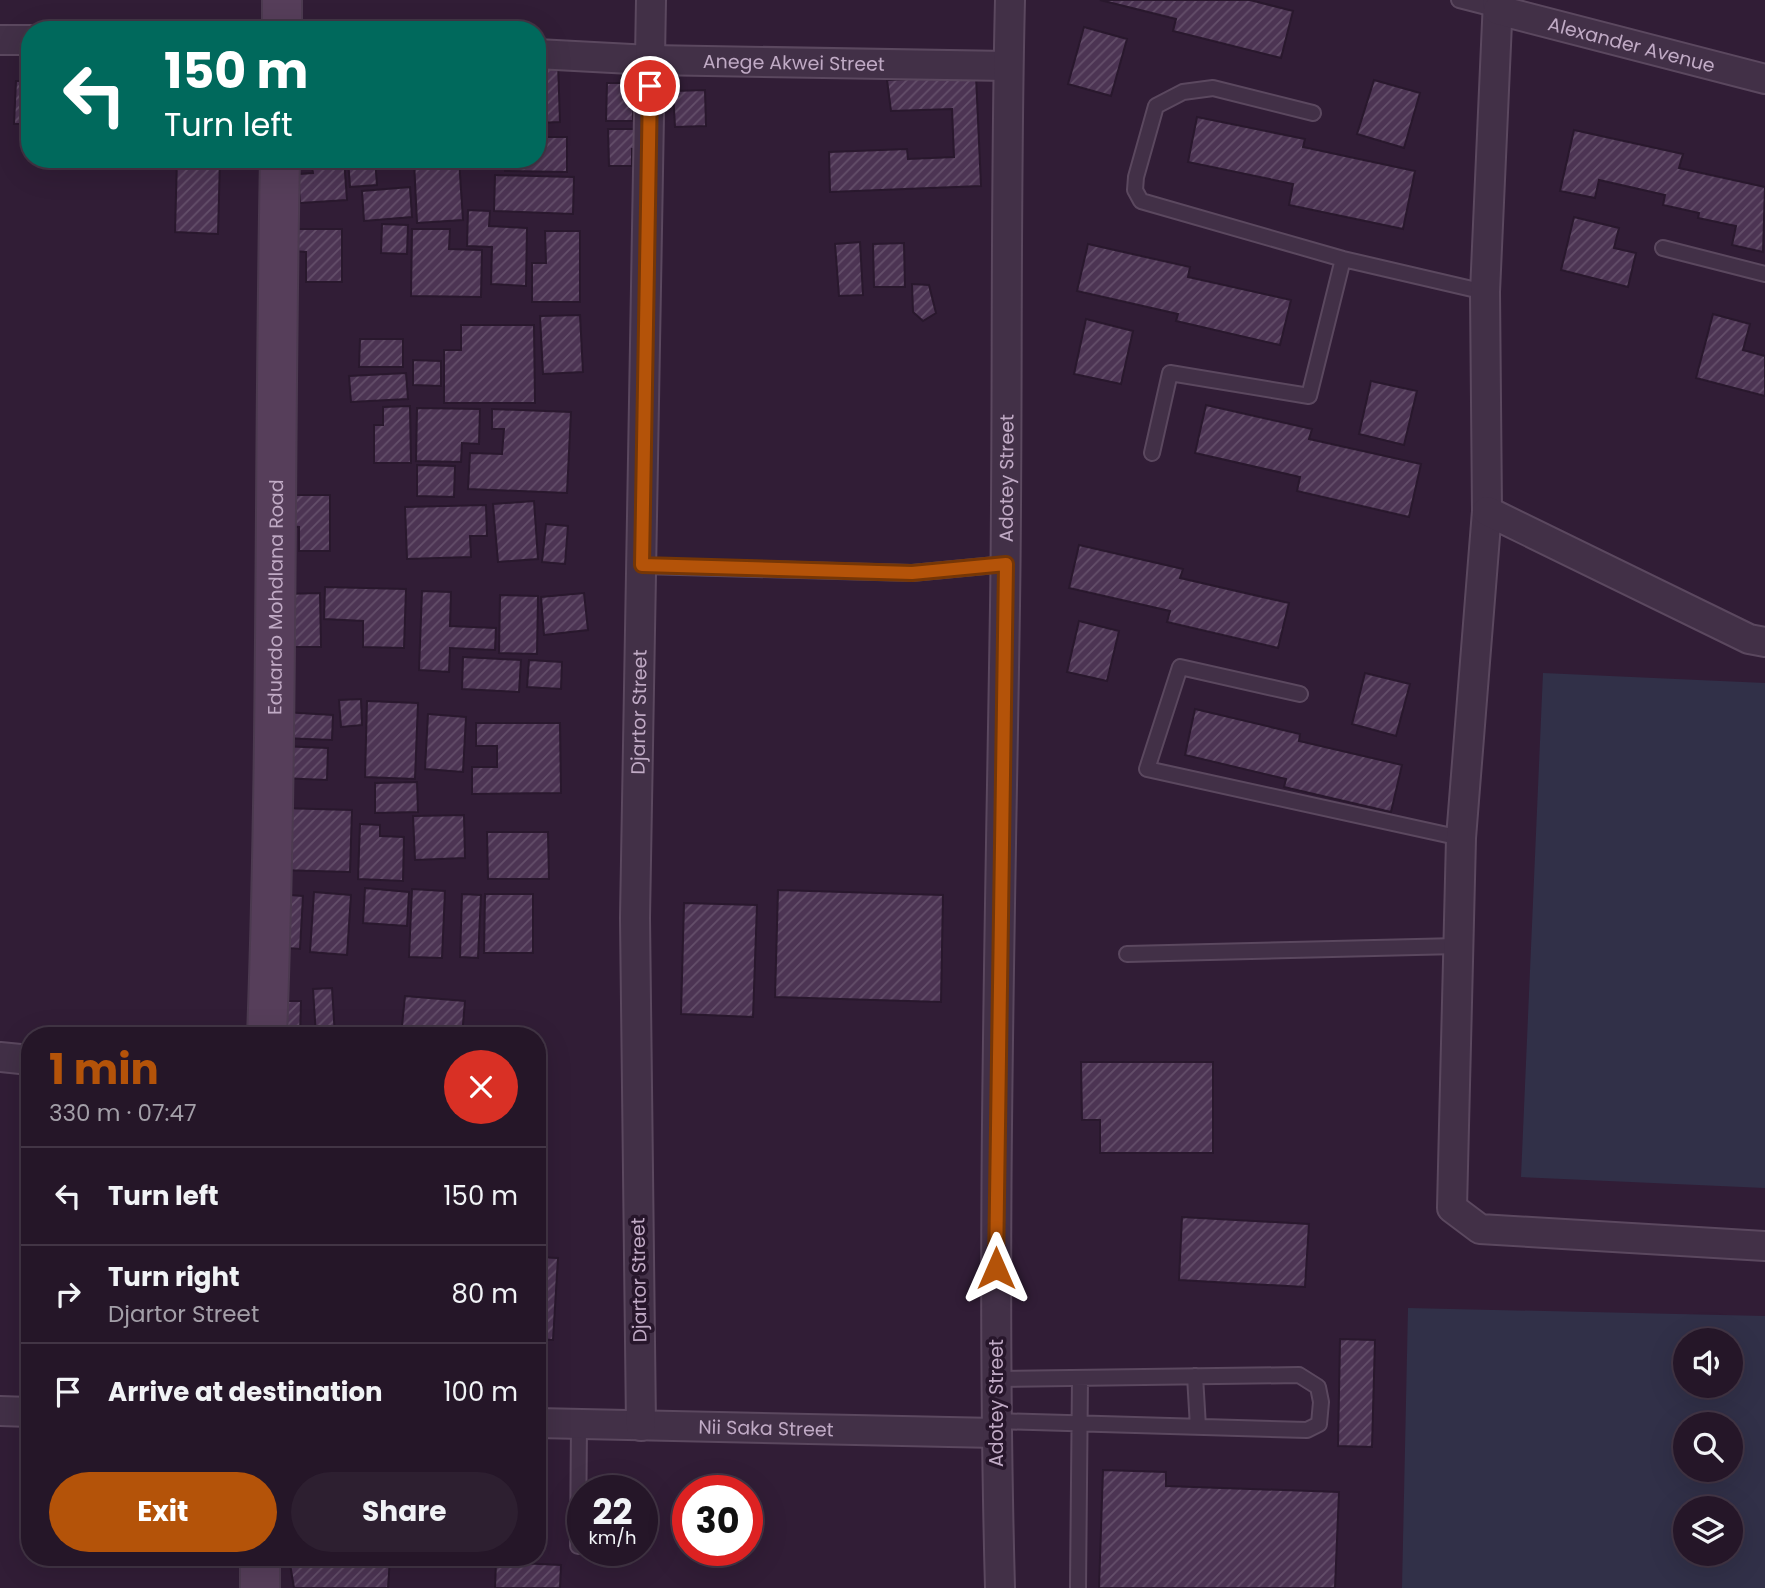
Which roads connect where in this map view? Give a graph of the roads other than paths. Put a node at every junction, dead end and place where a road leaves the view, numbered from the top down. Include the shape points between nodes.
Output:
1 (282, 0) edge
2 (651, 0) edge
3 (1010, 0) edge
4 (1460, 0) edge
5 (1498, 5) edge
6 (282, 21) edge
7 (0, 40) edge
8 (21, 40) edge
9 (546, 54) edge
10 (650, 60) junction
11 (1008, 66) junction
12 (1765, 79) edge
13 (1314, 113) dead end
14 (280, 168) edge
15 (1663, 248) dead end
16 (1343, 259) junction
17 (1765, 274) edge
18 (1485, 292) junction
19 (1152, 453) dead end
20 (1487, 511) junction
21 (1006, 564) junction
22 (642, 565) junction
23 (1765, 642) edge
24 (1300, 694) dead end
25 (1461, 838) junction
26 (1458, 946) junction
27 (1127, 954) dead end
28 (267, 1027) edge
29 (0, 1057) edge
30 (21, 1059) edge
31 (1765, 1246) edge
32 (1195, 1376) junction
33 (1080, 1378) junction
34 (996, 1379) junction
35 (0, 1411) edge
36 (21, 1412) edge
37 (546, 1423) edge
38 (579, 1424) junction
39 (1081, 1424) junction
40 (641, 1426) junction
41 (996, 1427) junction
42 (1198, 1427) junction
43 (579, 1475) edge
44 (260, 1566) edge
45 (260, 1588) edge
46 (1000, 1588) edge
47 (1078, 1588) edge

1 - 6 main road
2 - 10 street, Djartor Street
3 - 11 street, Adotey Street
4 - 5 lane
5 - 12 street, Alexander Avenue
5 - 18 street
7 - 8 street
9 - 10 street, Anege Akwei Street
10 - 11 street, Anege Akwei Street
10 - 22 street, Djartor Street
11 - 21 street, Adotey Street
13 - 16 lane via 1213,88 1183,92 1156,106 1135,190 1141,201
14 - 28 main road, Eduardo Mohdlana Road
15 - 17 lane
16 - 18 lane
16 - 19 lane via 1309,396 1170,373
18 - 20 street
20 - 23 street via 1749,639
20 - 25 street
21 - 22 lane via 912,573
21 - 34 street, Adotey Street
22 - 40 street, Djartor Street via 635,918
24 - 25 lane via 1180,667 1147,769
25 - 26 street
26 - 27 lane
26 - 31 street via 1452,1208 1480,1229
29 - 30 street
32 - 33 lane
32 - 42 lane
32 - 42 lane via 1299,1375 1318,1387 1321,1402 1319,1424 1307,1430
33 - 34 lane
33 - 39 lane
34 - 41 street, Adotey Street
35 - 36 street
37 - 38 street, Nii Saka Street
38 - 40 street, Nii Saka Street
38 - 43 lane
39 - 41 lane
39 - 42 lane
39 - 47 lane
40 - 41 street, Nii Saka Street
41 - 46 street, Adotey Street
44 - 45 main road

